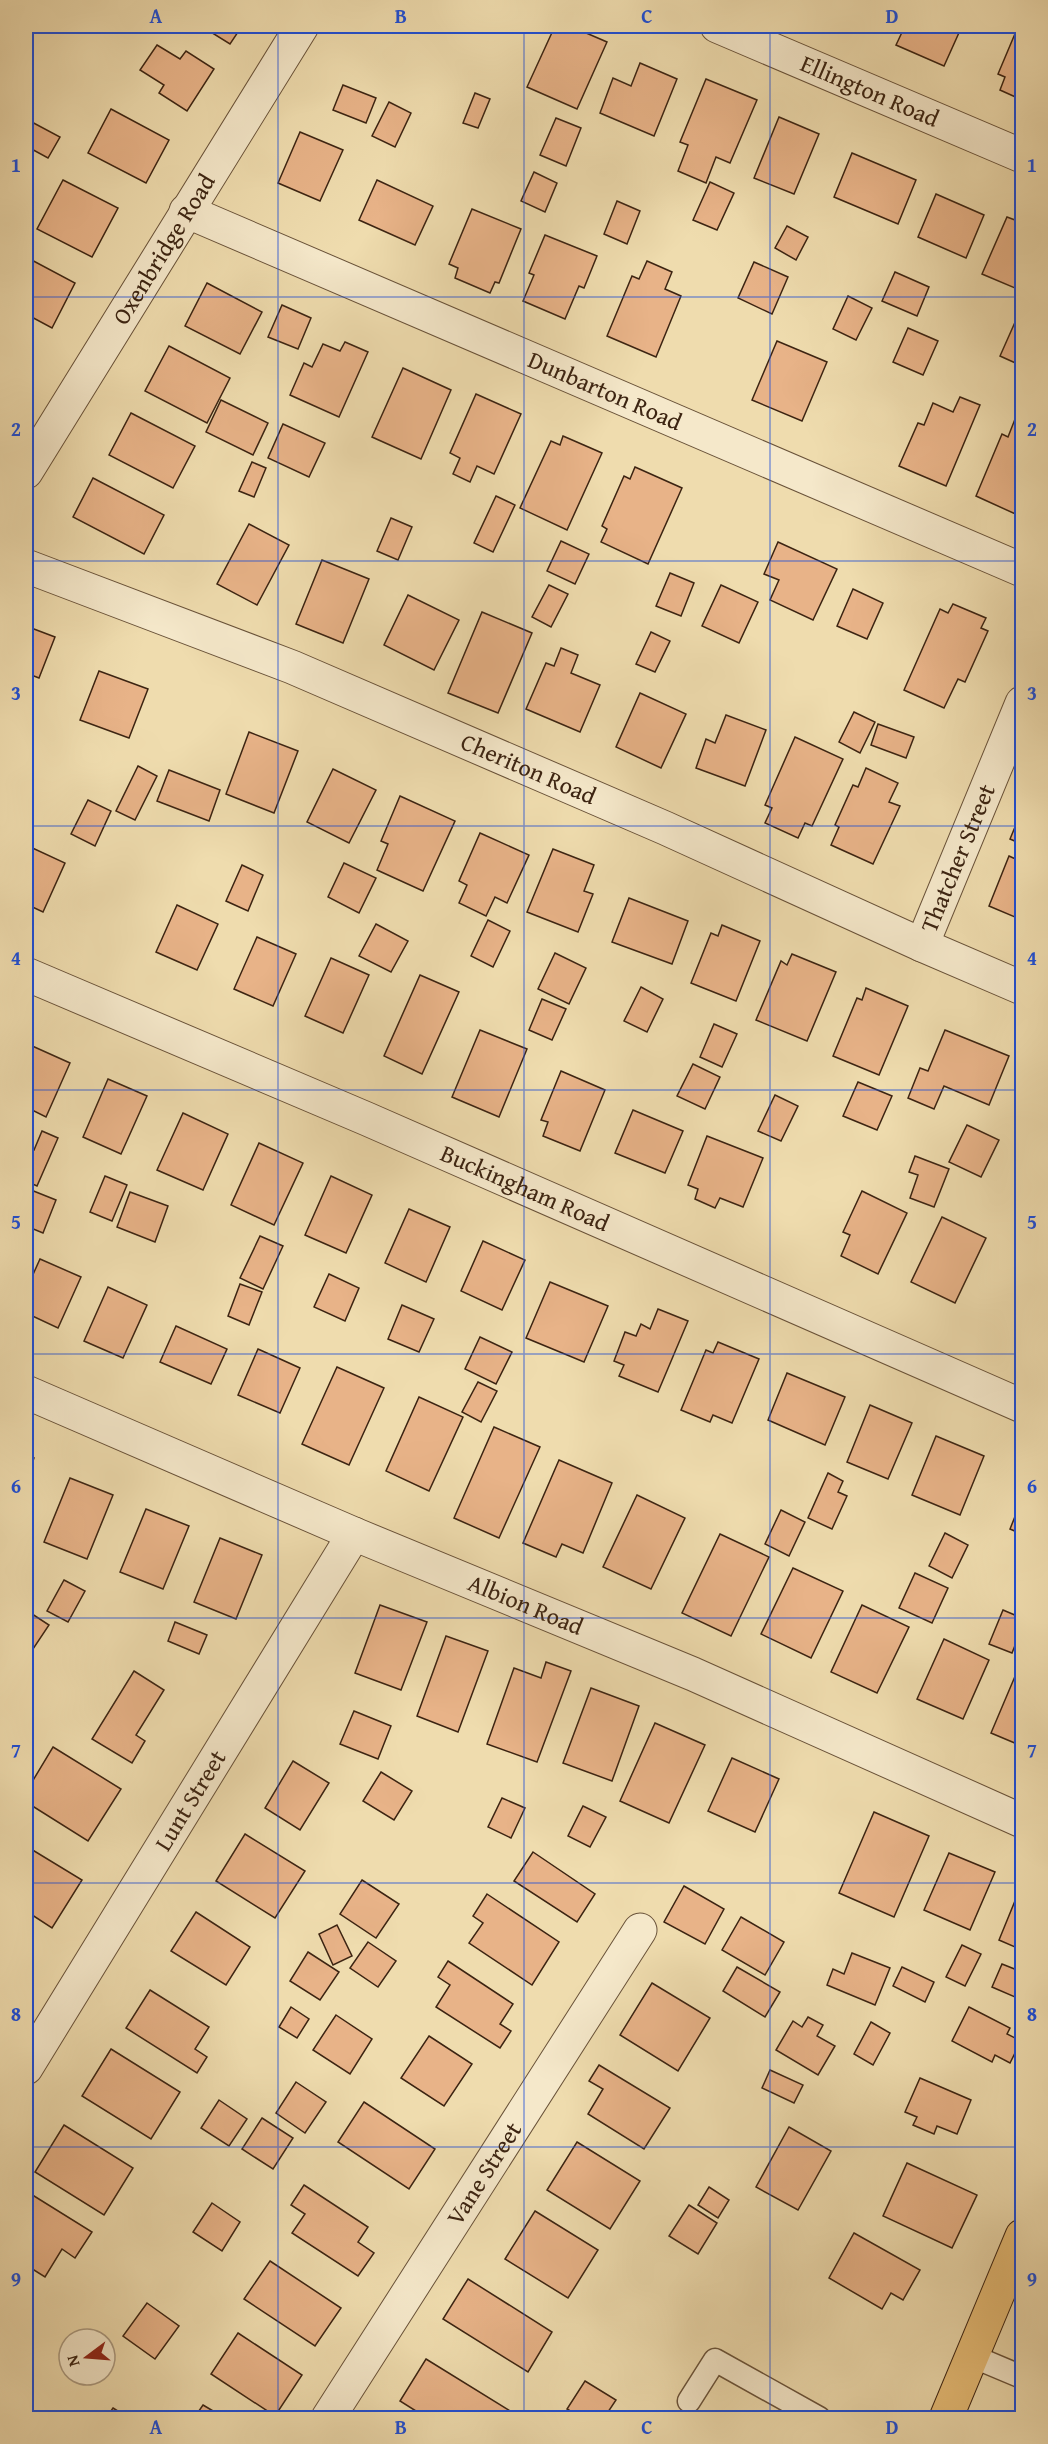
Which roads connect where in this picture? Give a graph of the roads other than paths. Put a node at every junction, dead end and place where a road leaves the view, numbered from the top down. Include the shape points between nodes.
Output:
1 (302, 26) edge
2 (717, 26) edge
3 (1023, 156) edge
4 (186, 211) junction
5 (26, 472) edge
6 (26, 566) edge
7 (1023, 570) edge
8 (1023, 704) edge
9 (922, 945) junction
10 (26, 974) edge
11 (1023, 988) edge
12 (26, 1392) edge
13 (1023, 1406) edge
14 (354, 1534) junction
15 (1023, 1821) edge
16 (640, 1930) dead end
17 (26, 2068) edge
18 (1019, 2255) edge
19 (972, 2356) junction
20 (1023, 2377) edge
21 (689, 2401) dead end
22 (328, 2418) edge
23 (819, 2418) edge
24 (946, 2418) edge

1 - 4 street, Oxenbridge Road
2 - 3 street, Ellington Road
4 - 5 street, Oxenbridge Road
4 - 7 street, Dunbarton Road
6 - 9 street, Cheriton Road via 292,667 665,828
8 - 9 street, Thatcher Street
9 - 11 street, Cheriton Road
10 - 13 street, Buckingham Road
12 - 14 street, Albion Road
14 - 15 street, Albion Road via 693,1674
14 - 17 street, Lunt Street
16 - 22 street, Vane Street
18 - 19 main road
19 - 20 lane
19 - 24 main road
21 - 23 lane via 715,2360

